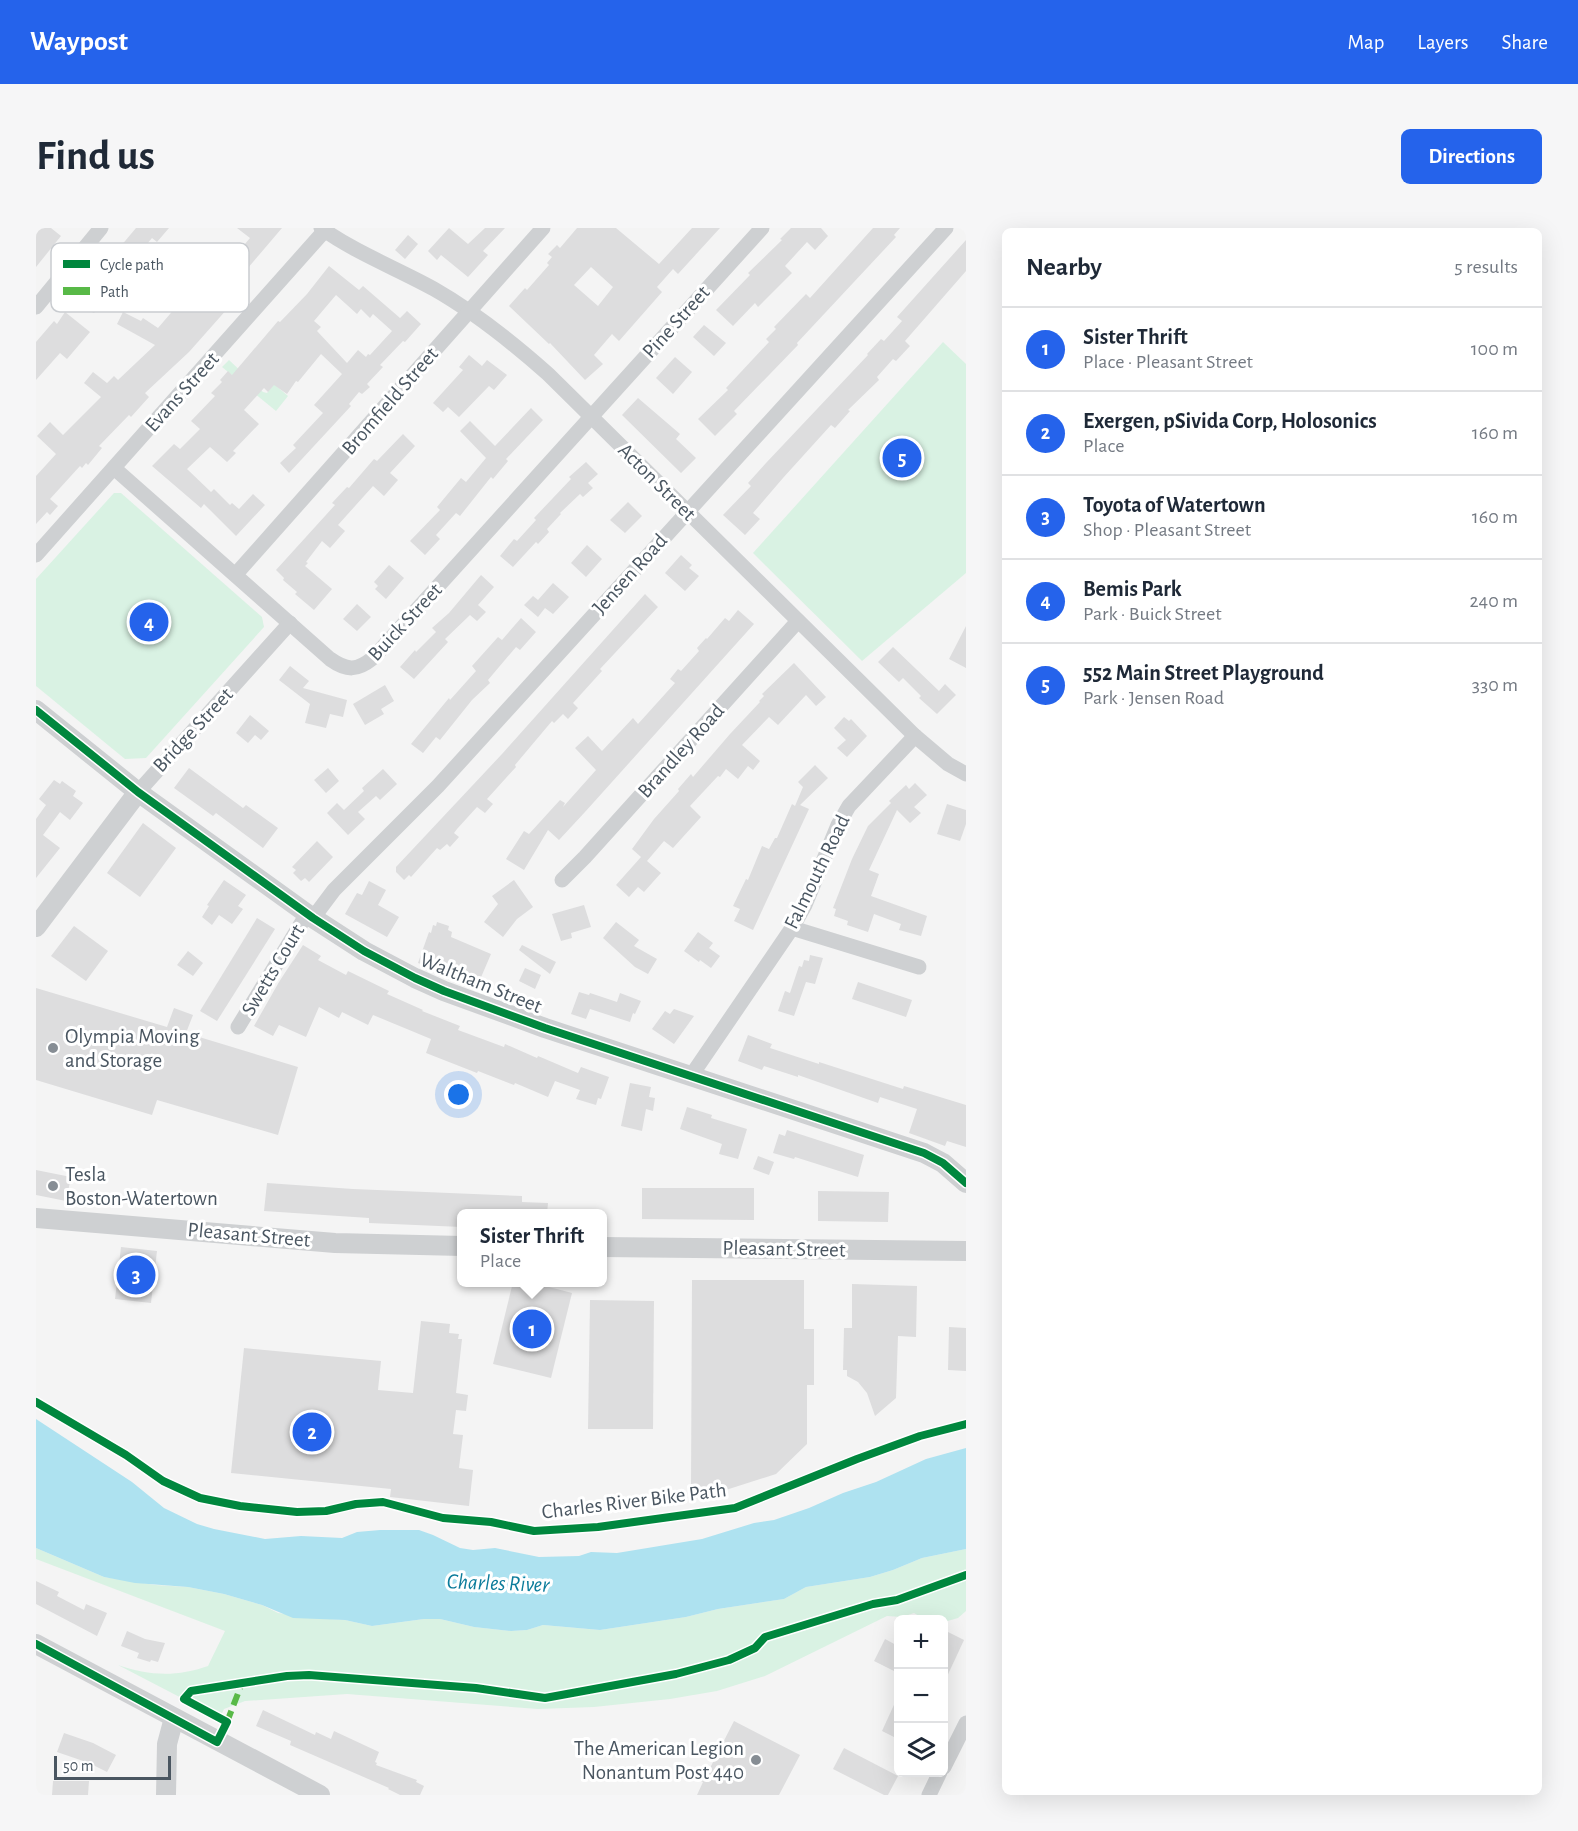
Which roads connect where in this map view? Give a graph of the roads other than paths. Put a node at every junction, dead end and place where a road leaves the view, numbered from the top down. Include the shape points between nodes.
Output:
1 (101, 228) edge
2 (543, 228) edge
3 (762, 228) edge
4 (946, 228) edge
5 (324, 229) edge
6 (89, 243) edge
7 (51, 289) edge
8 (36, 307) edge
9 (470, 311) junction
10 (591, 416) junction
11 (114, 468) junction
12 (688, 512) junction
13 (36, 555) edge
14 (236, 574) junction
15 (798, 621) junction
16 (290, 623) junction
17 (36, 710) edge
18 (915, 736) junction
19 (966, 774) edge
20 (138, 792) junction
21 (562, 880) dead end
22 (310, 916) junction
23 (36, 927) edge
24 (792, 928) junction
25 (919, 967) dead end
26 (238, 1027) dead end
27 (691, 1076) junction
28 (966, 1183) edge
29 (36, 1218) edge
30 (457, 1246) edge
31 (607, 1248) edge
32 (966, 1251) edge
33 (36, 1644) edge
34 (174, 1718) junction
35 (966, 1723) edge
36 (948, 1759) edge
37 (938, 1777) edge
38 (166, 1795) edge
39 (320, 1795) edge
40 (929, 1795) edge

1 - 6 street
2 - 9 street, Bromfield Street
3 - 10 street, Pine Street
4 - 12 street, Jensen Road
5 - 9 street, Acton Street
5 - 11 street, Evans Street
7 - 8 street
9 - 10 street, Acton Street via 529,356
9 - 14 street, Bromfield Street
10 - 12 street, Acton Street
10 - 16 street, Buick Street via 364,666 342,667
11 - 13 street, Evans Street
11 - 14 street, Buick Street
12 - 15 street, Acton Street
12 - 22 street, Jensen Road via 438,786
14 - 16 street, Buick Street
15 - 18 street, Acton Street
15 - 21 street, Brandley Road
16 - 20 street, Bridge Street
17 - 20 street, Waltham Street
18 - 19 street, Acton Street
18 - 24 street, Falmouth Road via 849,807
20 - 22 street, Waltham Street
20 - 23 street, Bridge Street
22 - 26 street, Swetts Court
22 - 27 street, Waltham Street via 364,951 444,991
24 - 25 street
24 - 27 street, Falmouth Road
27 - 28 street, Waltham Street via 924,1153
29 - 30 street, Pleasant Street via 317,1241
31 - 32 street, Pleasant Street
33 - 34 street
34 - 38 street via 167,1744
34 - 39 street
35 - 36 street
37 - 40 street

